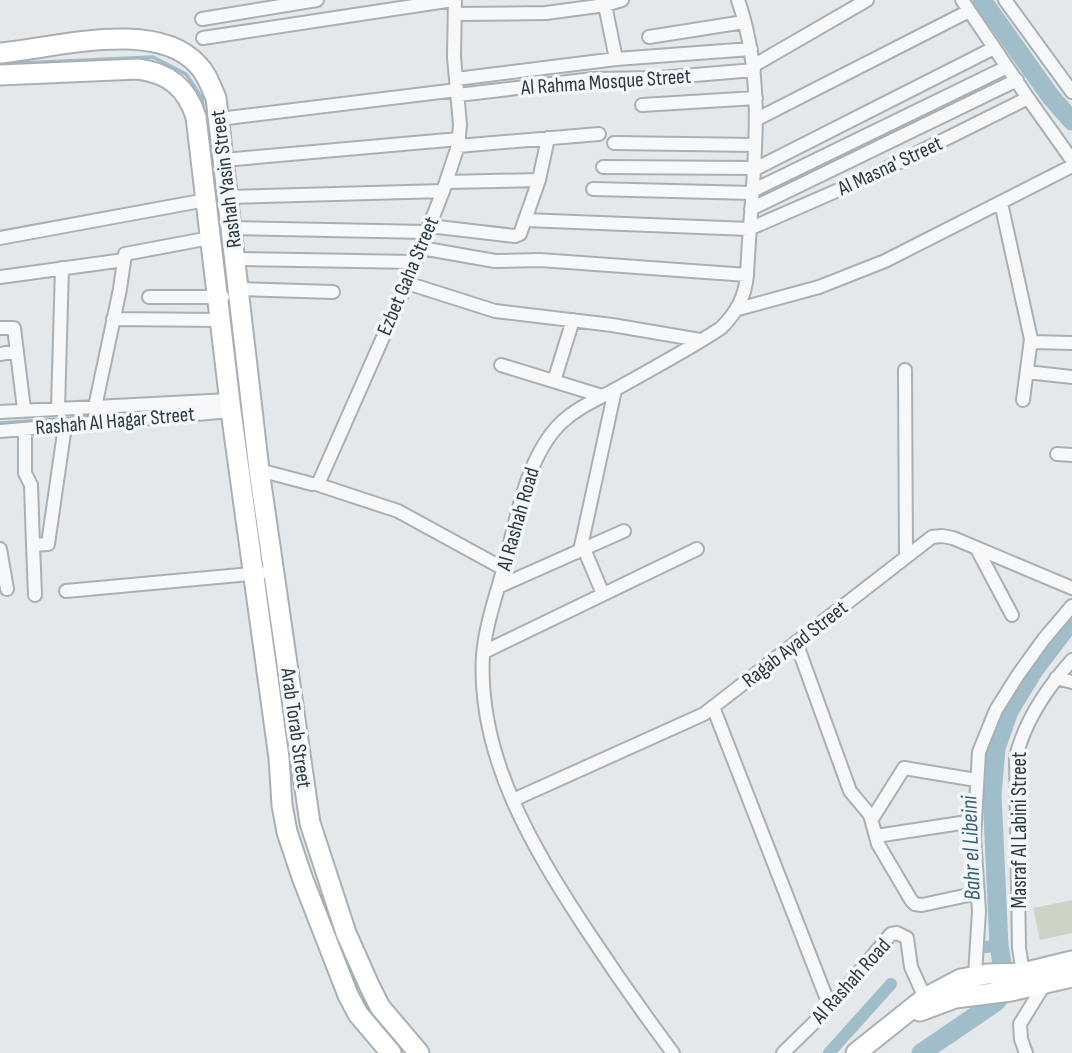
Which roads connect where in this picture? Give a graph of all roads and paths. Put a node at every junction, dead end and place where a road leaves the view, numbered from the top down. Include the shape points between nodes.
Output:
1 (317, 0) edge
2 (454, 0) edge
3 (622, 0) edge
4 (867, 0) edge
5 (1005, 0) edge
6 (743, 2) edge
7 (606, 5) junction
8 (965, 5) edge
9 (454, 14) junction
10 (202, 19) dead end
11 (744, 22) junction
12 (649, 37) dead end
13 (204, 38) dead end
14 (994, 48) junction
15 (751, 49) junction
16 (0, 53) edge
17 (616, 59) junction
18 (1007, 67) junction
19 (754, 68) junction
20 (0, 75) edge
21 (1017, 80) junction
22 (1070, 86) edge
23 (457, 88) junction
24 (756, 98) junction
25 (1028, 99) junction
26 (642, 104) dead end
27 (219, 119) junction
28 (757, 119) junction
29 (599, 134) dead end
30 (548, 138) junction
31 (459, 143) junction
32 (614, 143) dead end
33 (755, 145) junction
34 (225, 160) junction
35 (1072, 160) edge
36 (1072, 166) edge
37 (603, 167) dead end
38 (754, 169) junction
39 (540, 180) junction
40 (445, 186) junction
41 (593, 189) dead end
42 (752, 192) junction
43 (229, 197) junction
44 (206, 200) junction
45 (1001, 203) junction
46 (751, 209) junction
47 (526, 220) junction
48 (232, 229) junction
49 (428, 229) junction
50 (749, 229) junction
51 (0, 238) edge
52 (210, 238) junction
53 (421, 248) junction
54 (235, 259) junction
55 (124, 260) junction
56 (415, 262) junction
57 (62, 268) junction
58 (747, 275) junction
59 (0, 277) edge
60 (407, 283) junction
61 (333, 292) dead end
62 (230, 295) junction
63 (149, 297) dead end
64 (738, 309) junction
65 (113, 319) junction
66 (220, 320) junction
67 (573, 320) junction
68 (0, 328) edge
69 (700, 340) junction
70 (1031, 342) junction
71 (1072, 343) edge
72 (17, 351) junction
73 (0, 354) edge
74 (501, 365) dead end
75 (905, 370) dead end
76 (1027, 372) junction
77 (1072, 377) edge
78 (554, 381) junction
79 (235, 388) junction
80 (615, 390) junction
81 (602, 396) junction
82 (1023, 400) dead end
83 (95, 407) junction
84 (58, 408) junction
85 (24, 409) junction
86 (0, 411) edge
87 (65, 426) junction
88 (25, 429) junction
89 (0, 431) edge
90 (1057, 454) dead end
91 (1072, 455) edge
92 (259, 470) junction
93 (316, 484) junction
94 (624, 531) dead end
95 (33, 545) junction
96 (0, 549) edge
97 (697, 549) dead end
98 (582, 550) junction
99 (977, 550) junction
100 (906, 558) junction
101 (504, 569) junction
102 (264, 573) junction
103 (500, 586) junction
104 (1072, 588) edge
105 (7, 589) dead end
106 (66, 591) dead end
107 (603, 594) junction
108 (35, 595) dead end
109 (1072, 606) edge
110 (1012, 615) dead end
111 (796, 642) junction
112 (484, 652) junction
113 (1072, 660) edge
114 (1056, 678) junction
115 (1072, 682) edge
116 (713, 707) junction
117 (976, 780) junction
118 (513, 800) junction
119 (872, 819) junction
120 (974, 821) junction
121 (876, 836) junction
122 (978, 893) junction
123 (1072, 961) edge
124 (981, 974) junction
125 (1072, 977) edge
126 (1031, 979) junction
127 (925, 998) junction
128 (830, 1007) junction
129 (897, 1021) junction
130 (391, 1053) edge
131 (419, 1053) edge
132 (673, 1053) edge
133 (783, 1053) edge
134 (856, 1053) edge
135 (1026, 1053) edge

1 - 10 street
2 - 9 street, Ezbet Gaha Street
2 - 13 street
3 - 7 street
4 - 19 street
5 - 22 street
6 - 11 street
7 - 9 street via 546,13
7 - 17 street
8 - 14 street
8 - 28 street
9 - 23 street, Ezbet Gaha Street
11 - 12 street
11 - 15 street
14 - 18 street
14 - 38 street
15 - 17 street
15 - 19 street
16 - 27 street, Rashah Yasin Street via 102,40 163,43 197,64 207,77
17 - 23 street
18 - 21 street
18 - 42 street
19 - 23 street, Al Rahma Mosque Street via 659,78
19 - 24 street
20 - 44 street, Rashah Yasin Street via 138,69 169,78 182,88 196,117
21 - 25 street
21 - 46 street
23 - 27 street
23 - 31 street, Ezbet Gaha Street
24 - 26 street
24 - 28 street
25 - 35 street
25 - 50 street, Al Masna' Street
27 - 34 street, Rashah Yasin Street
28 - 33 street
29 - 30 street
30 - 31 street
30 - 39 street
31 - 34 street
31 - 40 street, Ezbet Gaha Street
32 - 33 street
33 - 38 street
34 - 43 street, Rashah Yasin Street
36 - 45 street
37 - 38 street
38 - 42 street
39 - 40 street
39 - 47 street
40 - 43 street
40 - 49 street, Ezbet Gaha Street
41 - 42 street
42 - 46 street
43 - 48 street, Rashah Yasin Street
44 - 51 street
44 - 52 street, Rashah Yasin Street
45 - 64 street via 885,261 819,287
45 - 70 street
46 - 50 street
47 - 49 street via 522,232 515,236
47 - 50 street
48 - 49 street
48 - 54 street, Rashah Yasin Street
49 - 53 street, Ezbet Gaha Street
50 - 58 street
52 - 55 street via 127,252
52 - 62 street, Rashah Yasin Street
53 - 56 street, Ezbet Gaha Street
53 - 58 street via 495,261
54 - 56 street
54 - 62 street, Rashah Yasin Street
55 - 57 street
55 - 65 street
56 - 60 street, Ezbet Gaha Street
57 - 59 street
57 - 84 street
58 - 64 street
60 - 67 street via 484,309
60 - 93 street, Ezbet Gaha Street
61 - 62 street
62 - 63 street
62 - 66 street, Rashah Yasin Street
62 - 79 street, Rashah Yasin Street
64 - 69 street, Al Rashah Road via 721,328
65 - 66 street
65 - 83 street
66 - 79 street, Rashah Yasin Street
67 - 69 street
67 - 78 street
68 - 72 street via 14,328
69 - 80 street, Al Rashah Road
70 - 71 street
70 - 76 street
72 - 73 street
72 - 85 street
74 - 78 street
75 - 100 street
76 - 77 street
76 - 82 street
78 - 81 street
79 - 83 street, Rashah Al Hagar Street
79 - 87 street, Rashah Al Hagar Street
79 - 92 street, Arab Torab Street
79 - 102 street, Arab Torab Street
80 - 81 street, Al Rashah Road
80 - 98 street
81 - 101 street, Al Rashah Road via 562,422 541,448
83 - 84 street, Rashah Al Hagar Street
84 - 85 street, Rashah Al Hagar Street
85 - 86 street, Rashah Al Hagar Street
87 - 88 street, Rashah Al Hagar Street
87 - 95 street via 48,544
88 - 89 street, Rashah Al Hagar Street
88 - 95 street
90 - 91 street
92 - 93 street
92 - 102 street, Arab Torab Street
93 - 101 street via 398,511
94 - 98 street
95 - 108 street
96 - 105 street
97 - 107 street
98 - 103 street
98 - 107 street
99 - 100 street, Ragab Ayad Street via 937,536
99 - 104 street, Ragab Ayad Street
99 - 110 street
100 - 111 street, Ragab Ayad Street
101 - 103 street, Al Rashah Road
102 - 106 street
102 - 130 street, Arab Torab Street via 282,805 290,843 348,995
102 - 131 street, Arab Torab Street via 310,822 346,933 369,985 380,1007
103 - 112 street, Al Rashah Road
107 - 112 street
109 - 117 street, Masraf Al Labini Street via 996,710 979,752
111 - 116 street, Ragab Ayad Street
111 - 119 street via 850,791
112 - 118 street, Al Rashah Road via 492,741
113 - 114 street, Masraf Al Labini Street
114 - 115 street
114 - 126 street, Masraf Al Labini Street via 1028,724 1016,757 1019,948
116 - 118 street, Ragab Ayad Street
116 - 128 street
117 - 119 street via 904,768
117 - 120 street, Masraf Al Labini Street
118 - 132 street, Al Rashah Road via 560,889
119 - 121 street
120 - 121 street
120 - 122 street, Masraf Al Labini Street
121 - 122 street via 915,904
122 - 124 street, Masraf Al Labini Street
123 - 126 street
124 - 126 street
124 - 127 street
125 - 126 street
126 - 129 street via 955,998
126 - 135 street via 1020,1024
127 - 128 street, Al Rashah Road via 911,967 907,938 897,933 891,934
127 - 129 street
128 - 133 street, Al Rashah Road
129 - 134 street

